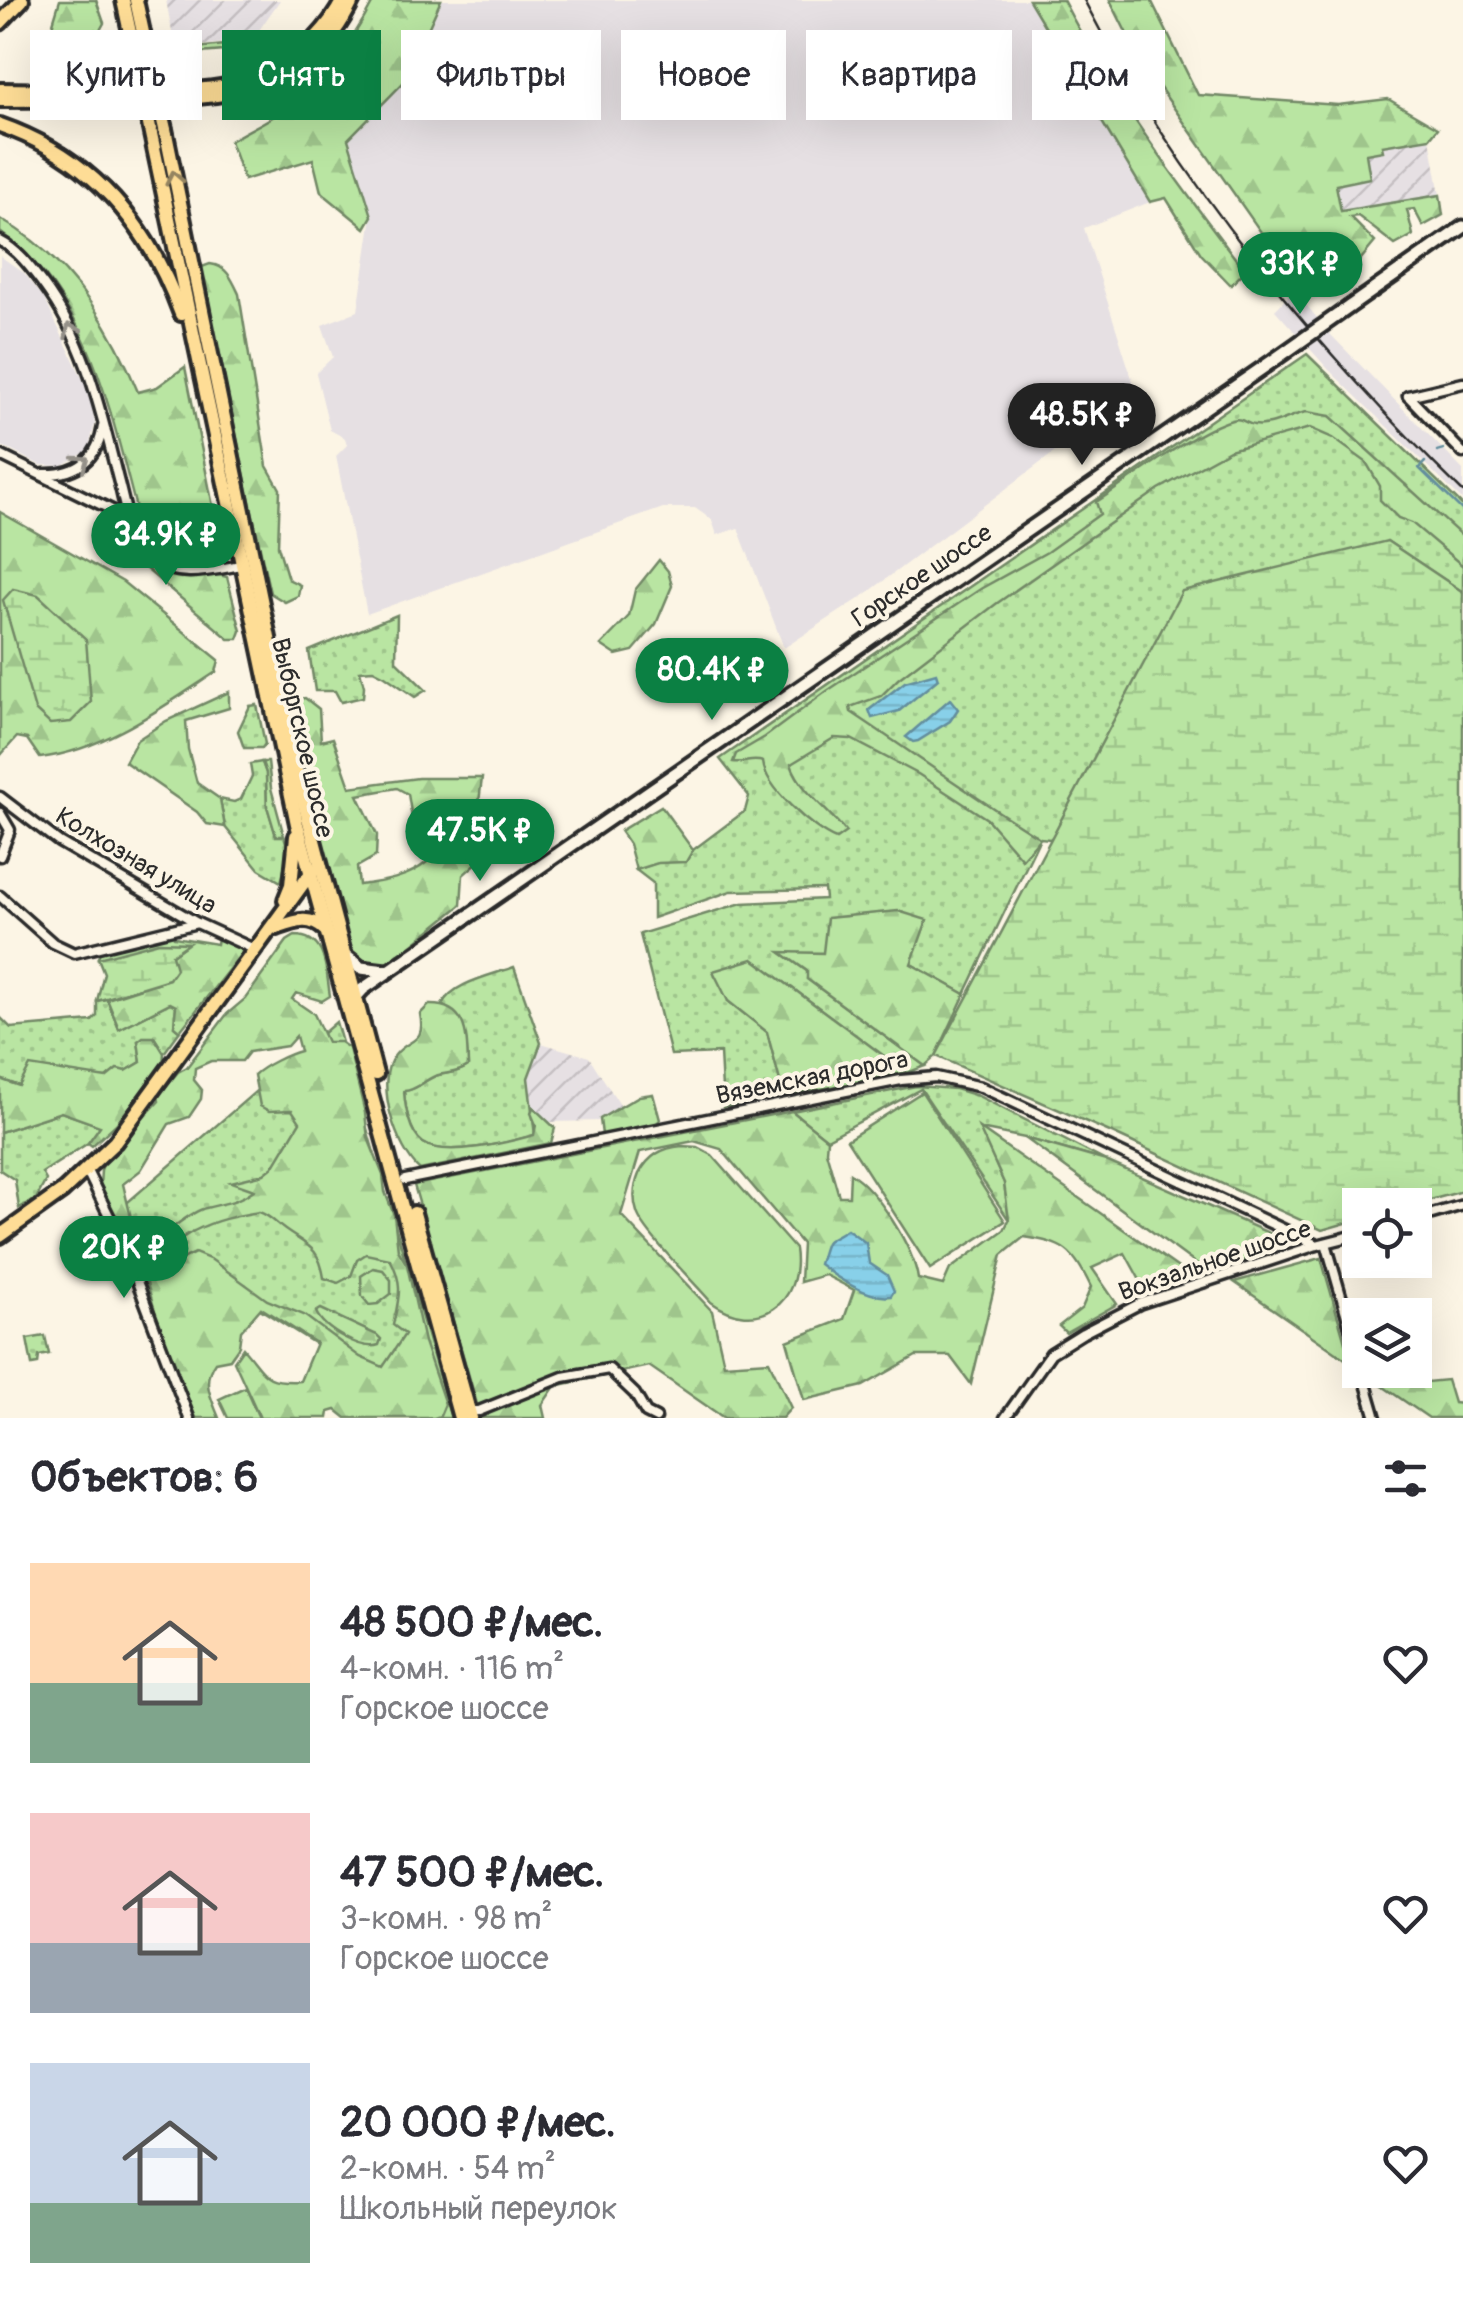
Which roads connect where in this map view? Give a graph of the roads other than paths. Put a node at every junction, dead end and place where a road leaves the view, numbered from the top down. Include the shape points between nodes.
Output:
1 (22, 0) edge
2 (123, 0) edge
3 (136, 0) edge
4 (342, 0) edge
5 (353, 0) edge
6 (0, 24) edge
7 (133, 30) edge
8 (140, 30) edge
9 (0, 90) edge
10 (0, 100) edge
11 (156, 120) edge
12 (0, 124) edge
13 (158, 130) junction
14 (1463, 227) edge
15 (0, 241) edge
16 (195, 350) junction
17 (1463, 384) edge
18 (104, 422) junction
19 (1463, 453) edge
20 (0, 455) edge
21 (37, 473) junction
22 (130, 526) junction
23 (241, 565) junction
24 (0, 798) edge
25 (0, 813) edge
26 (297, 824) junction
27 (0, 856) edge
28 (314, 872) junction
29 (0, 896) edge
30 (282, 911) junction
31 (197, 924) junction
32 (278, 928) junction
33 (327, 932) junction
34 (449, 932) junction
35 (256, 950) junction
36 (344, 954) junction
37 (390, 970) junction
38 (354, 1000) junction
39 (190, 1042) junction
40 (87, 1171) junction
41 (405, 1180) junction
42 (1463, 1205) edge
43 (1432, 1215) edge
44 (0, 1236) edge
45 (1342, 1239) edge
46 (1321, 1244) junction
47 (1342, 1308) edge
48 (1367, 1388) edge
49 (465, 1415) edge
50 (189, 1418) edge
51 (444, 1418) edge
52 (656, 1418) edge
53 (1005, 1418) edge
54 (1376, 1418) edge

1 - 6 main road
2 - 7 main road, Выборгское шоссе
3 - 8 main road, Выборгское шоссе
4 - 9 main road via 300,53 244,83 200,90
5 - 10 main road via 306,60 246,92
11 - 13 main road, Выборгское шоссе, bridge
12 - 16 main road via 58,152 126,211 170,284
13 - 16 main road, Выборгское шоссе
28 -> 13 main road, Выборгское шоссе
14 - 34 main road, Горское шоссе, bridge
18 -> 15 street via 60,307
16 - 23 main road, Выборгское шоссе
17 - 19 street via 1408,396
21 -> 18 street via 82,466 96,451
18 - 22 street
20 - 21 street
21 - 22 street via 116,512
22 - 23 street via 143,551 173,570
23 - 26 main road, Выборгское шоссе
24 - 31 street, Колхозная улица
25 - 27 street via 10,830
26 - 28 main road, Выборгское шоссе
26 - 30 main road
28 - 30 main road
28 - 32 main road
28 - 33 main road, Выборгское шоссе
28 - 36 main road, Выборгское шоссе
29 - 31 street via 53,943 74,952
30 - 35 main road
31 - 35 street, Колхозная улица
32 - 33 main road via 305,919
32 - 39 main road
33 - 38 main road, Выборгское шоссе
34 - 37 main road, Горское шоссе
34 - 38 main road, Горское шоссе
35 - 39 main road
36 - 37 main road via 362,968
36 - 38 main road, Выборгское шоссе
37 - 38 main road, Горское шоссе
38 - 41 main road, Выборгское шоссе
38 - 49 main road, Выборгское шоссе
39 - 40 main road
40 - 44 main road
40 - 50 street via 122,1242
41 - 46 street, Вяземская дорога via 936,1077 981,1087
41 - 49 main road, Выборгское шоссе
42 - 43 street
45 - 46 street, Вокзальное шоссе
46 - 47 street
46 - 53 street, Вокзальное шоссе via 1139,1304 1083,1332 1051,1353
48 - 54 street
49 - 51 street
49 - 52 street via 563,1378 609,1369

